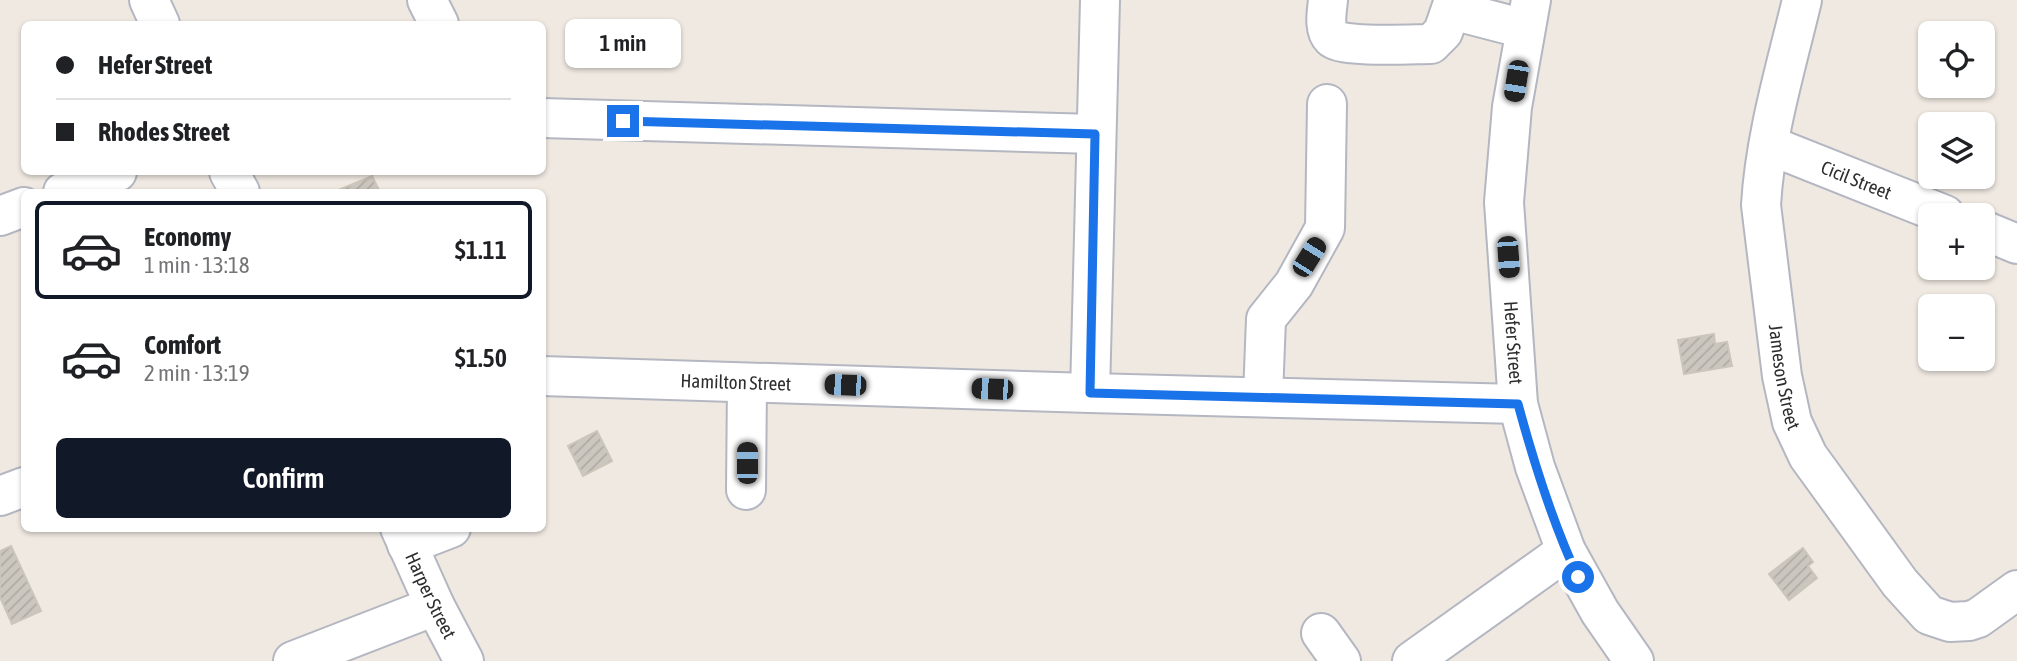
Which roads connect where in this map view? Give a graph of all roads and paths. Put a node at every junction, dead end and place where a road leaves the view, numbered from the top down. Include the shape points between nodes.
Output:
1 (149, 0) edge
2 (427, 0) edge
3 (1100, 0) edge
4 (1328, 0) edge
5 (1802, 0) edge
6 (1453, 5) edge
7 (1528, 15) edge
8 (159, 21) edge
9 (438, 21) edge
10 (1327, 104) dead end
11 (546, 118) edge
12 (1095, 134) junction
13 (1769, 145) junction
14 (109, 175) edge
15 (71, 189) edge
16 (1918, 204) edge
17 (21, 208) edge
18 (0, 216) edge
19 (1995, 235) edge
20 (2017, 244) edge
21 (546, 376) edge
22 (747, 383) junction
23 (1090, 393) junction
24 (1263, 396) junction
25 (1518, 404) junction
26 (21, 488) edge
27 (746, 490) dead end
28 (0, 496) edge
29 (430, 532) edge
30 (403, 537) edge
31 (1566, 551) junction
32 (2017, 590) edge
33 (435, 606) junction
34 (293, 661) edge
35 (464, 661) edge
36 (1412, 661) edge
37 (1634, 661) edge

1 - 8 street
2 - 9 street
3 - 12 street
4 - 6 street via 1330,36 1353,44 1431,44 1443,32
5 - 13 street, Jameson Street
6 - 7 street
7 - 25 street, Hefer Street via 1512,107 1504,202
10 - 24 street via 1325,228 1294,284 1266,319
11 - 12 street
12 - 23 street
13 - 16 street, Cicil Street
13 - 32 street, Jameson Street via 1761,205 1766,250 1782,376 1803,447 1900,583 1930,615 1950,622 1969,621
14 - 15 street
17 - 18 street
19 - 20 street
21 - 22 street, Hamilton Street
22 - 23 street, Hamilton Street
22 - 27 street
23 - 24 street, Hamilton Street
24 - 25 street, Hamilton Street
25 - 31 street, Hefer Street
26 - 28 street
29 - 30 street
30 - 33 street, Harper Street
31 - 36 street
31 - 37 street, Hefer Street
33 - 34 street
33 - 35 street, Harper Street

